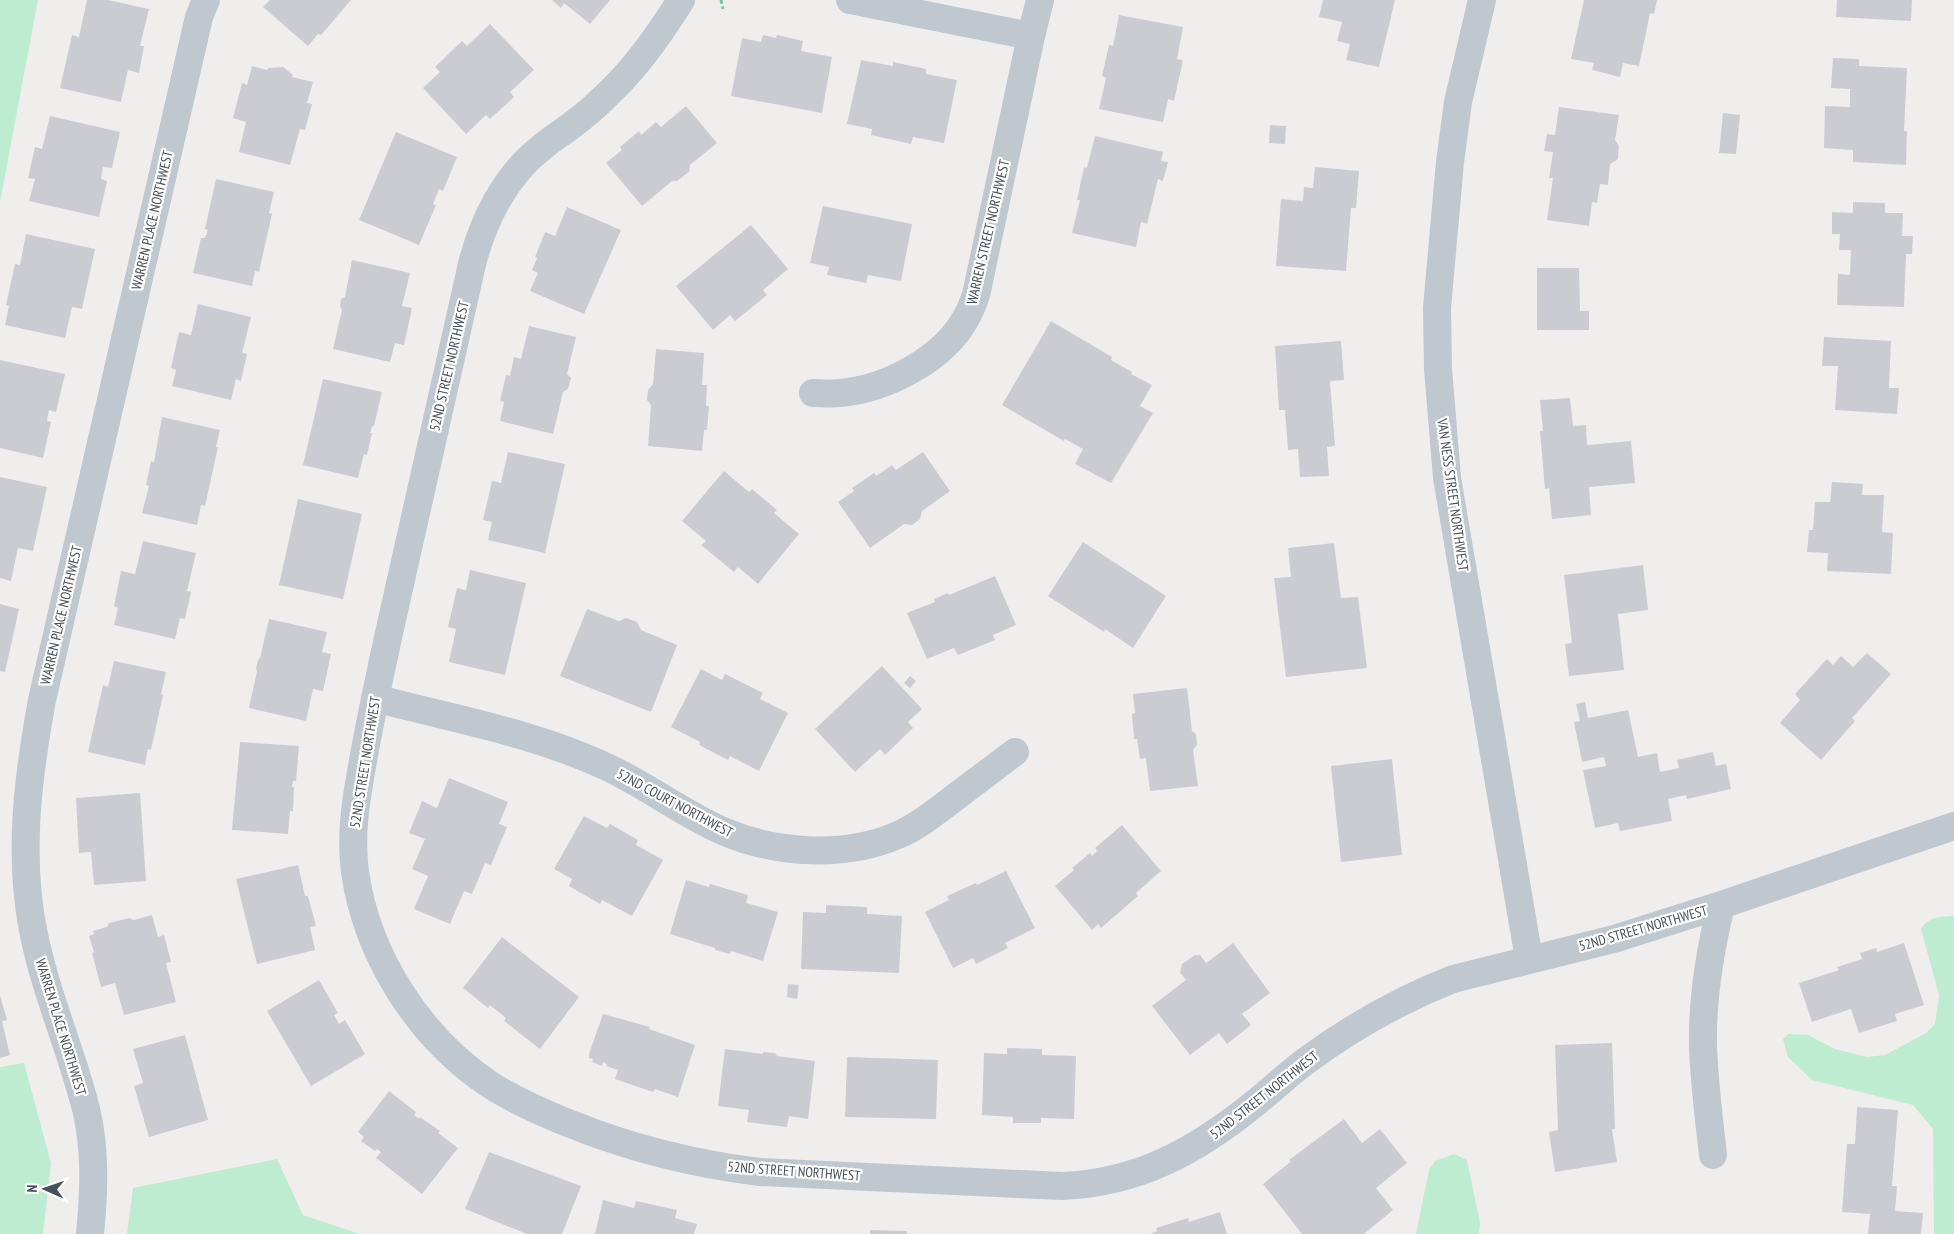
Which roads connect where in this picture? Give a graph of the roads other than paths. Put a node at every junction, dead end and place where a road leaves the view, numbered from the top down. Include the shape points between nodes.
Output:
1 (206, 0) edge
2 (681, 0) edge
3 (850, 0) edge
4 (1040, 0) edge
5 (1482, 0) edge
6 (1031, 36) junction
7 (813, 393) dead end
8 (374, 698) junction
9 (1015, 752) dead end
10 (1954, 826) edge
11 (1722, 905) junction
12 (1529, 959) junction
13 (1713, 1155) dead end
14 (90, 1234) edge

1 - 14 street, WARREN PLACE NORTHWEST via 199,17 30,764 25,827 28,896 43,973 86,1110 93,1166
2 - 8 street, 52ND STREET NORTHWEST via 622,80 521,167 504,189 485,225 472,264
3 - 6 street
4 - 6 street, WARREN STREET NORTHWEST
5 - 12 street, VAN NESS STREET NORTHWEST via 1458,102 1450,162 1437,308 1438,369 1447,478
6 - 7 street, WARREN STREET NORTHWEST via 976,295 967,317 933,356 891,380 865,389
8 - 9 street, 52ND COURT NORTHWEST via 571,752 645,786 725,832 800,850 851,848 898,835 920,824
8 - 12 street, 52ND STREET NORTHWEST via 355,807 355,872 373,938 393,980 419,1018 460,1061 499,1090 553,1117 597,1134 642,1150 689,1161 760,1172 1062,1186 1110,1181 1152,1168 1210,1137 1309,1058 1388,1009 1453,979
10 - 11 street, 52ND STREET NORTHWEST
11 - 12 street, 52ND STREET NORTHWEST via 1614,939
11 - 13 street via 1705,992 1703,1043

